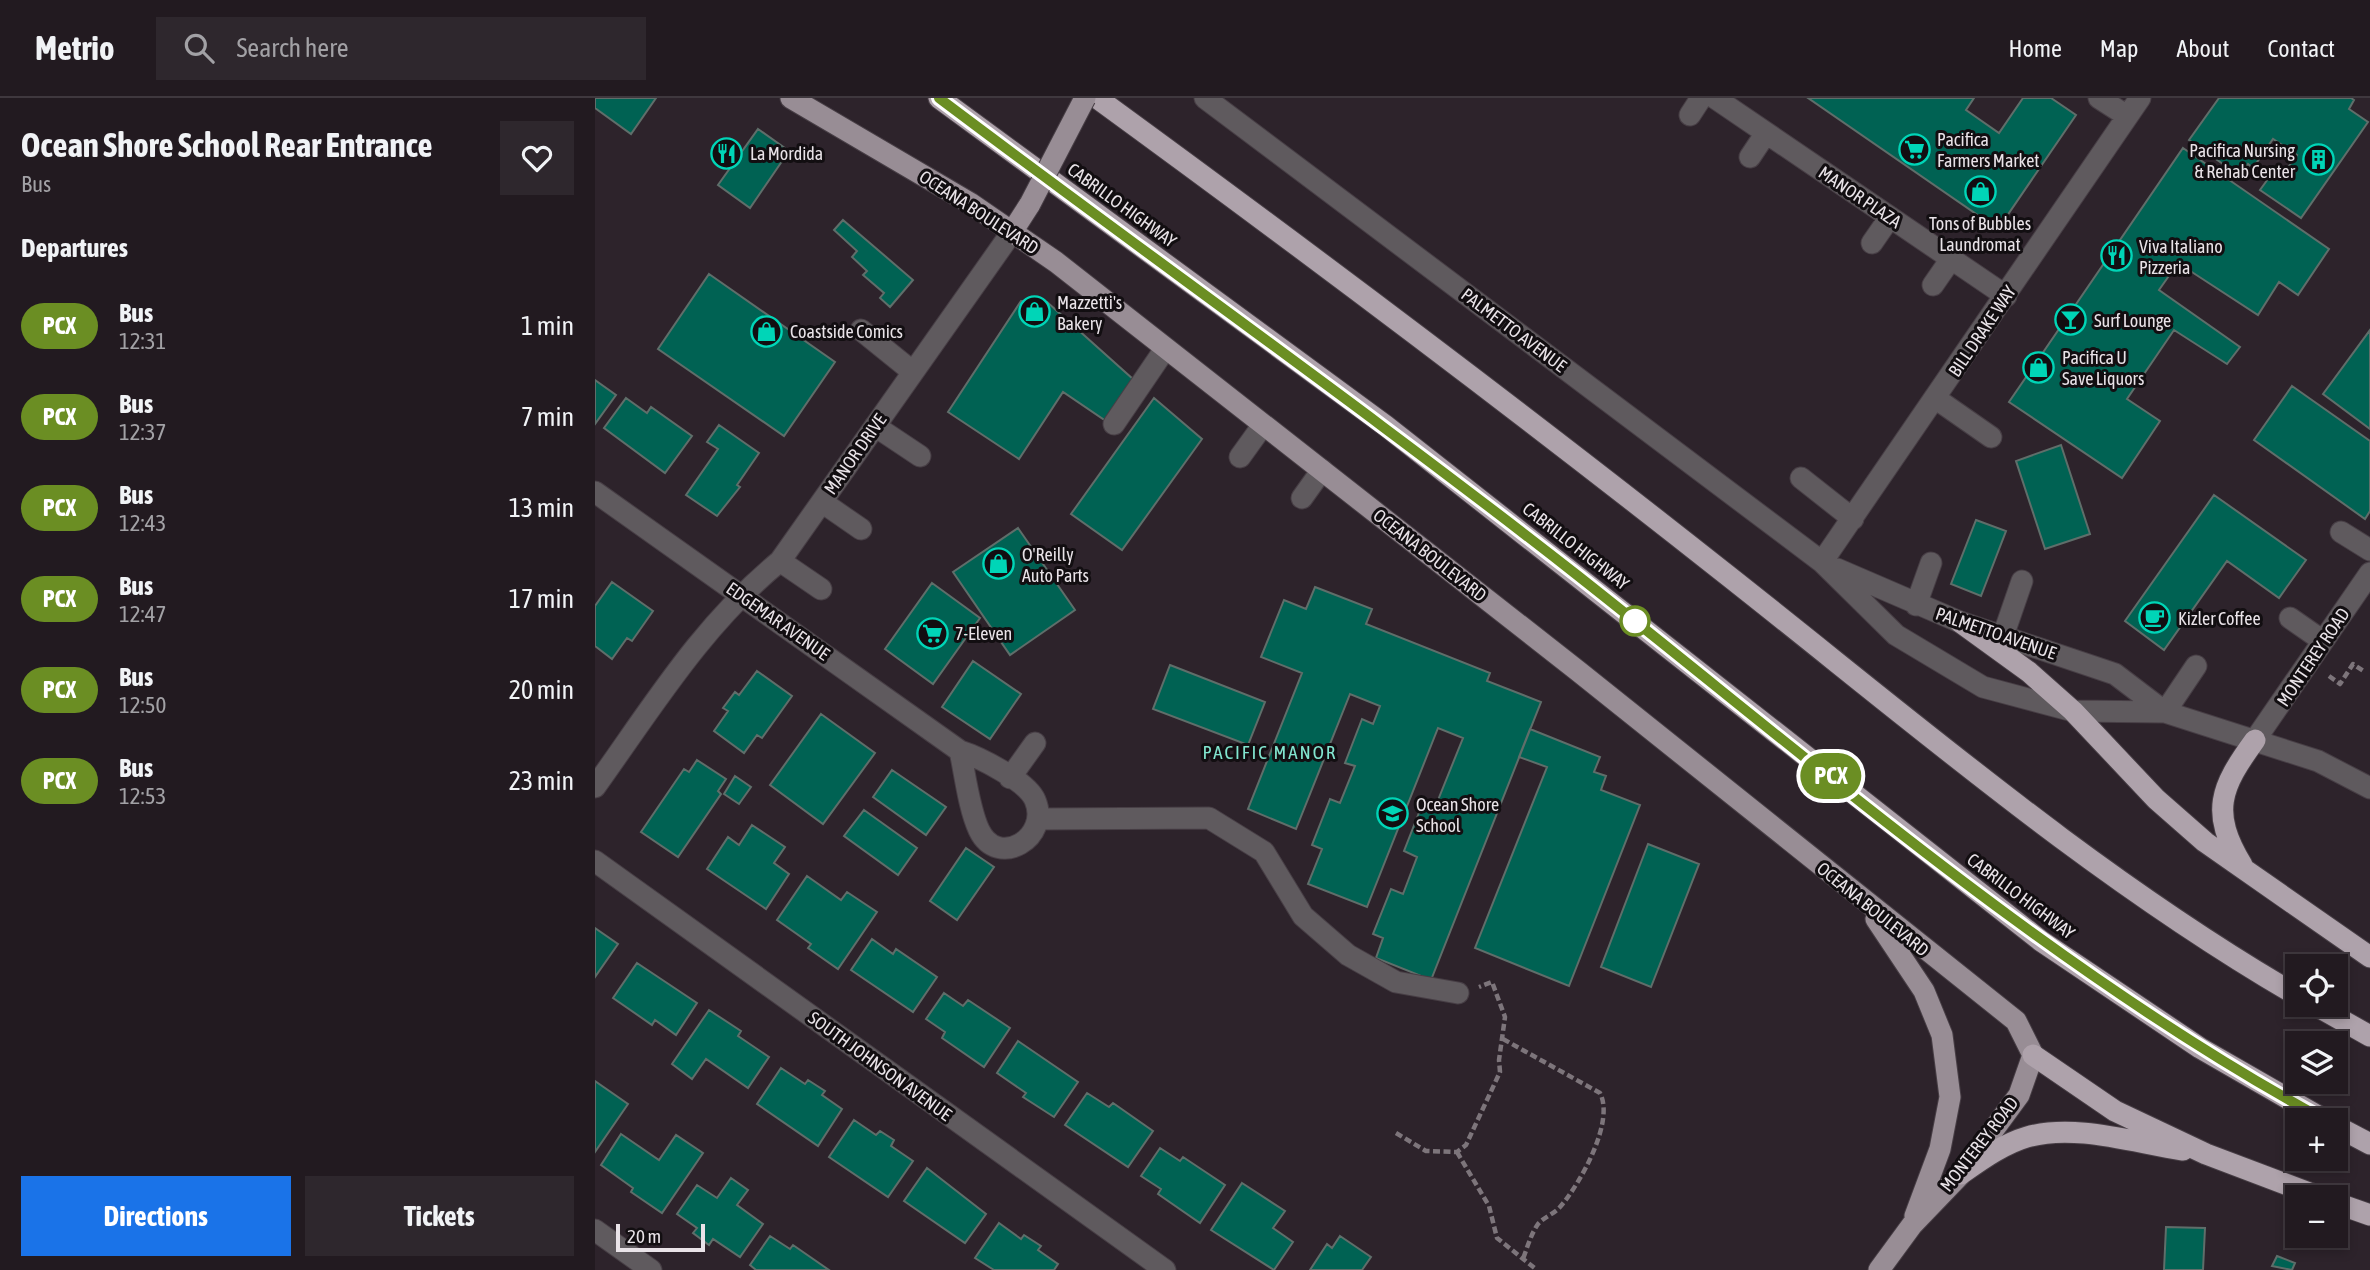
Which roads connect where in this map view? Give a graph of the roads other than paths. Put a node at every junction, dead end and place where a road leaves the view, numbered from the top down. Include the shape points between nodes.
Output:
1 (791, 98) edge
2 (939, 98) edge
3 (1085, 98) edge
4 (1097, 98) edge
5 (1205, 98) edge
6 (1715, 98) edge
7 (2099, 98) edge
8 (2140, 98) edge
9 (2127, 116) junction
10 (1766, 133) junction
11 (1750, 157) dead end
12 (1890, 217) junction
13 (1013, 232) junction
14 (1872, 243) dead end
15 (1951, 259) junction
16 (1933, 285) dead end
17 (2006, 296) junction
18 (861, 330) dead end
19 (1165, 349) junction
20 (913, 372) junction
21 (1935, 398) junction
22 (1114, 424) dead end
23 (1263, 425) junction
24 (875, 426) junction
25 (1991, 437) dead end
26 (920, 456) dead end
27 (1240, 457) dead end
28 (1322, 470) junction
29 (1801, 478) dead end
30 (595, 492) edge
31 (1302, 498) dead end
32 (822, 502) junction
33 (1853, 519) junction
34 (861, 529) dead end
35 (2341, 532) dead end
36 (2370, 550) edge
37 (780, 561) junction
38 (1822, 562) junction
39 (1931, 563) dead end
40 (2370, 573) edge
41 (2022, 581) dead end
42 (821, 589) dead end
43 (740, 593) junction
44 (1916, 605) junction
45 (2290, 618) dead end
46 (1960, 622) junction
47 (2003, 636) junction
48 (2323, 641) junction
49 (2196, 666) dead end
50 (2073, 711) junction
51 (2165, 712) junction
52 (2256, 740) junction
53 (1035, 743) dead end
54 (960, 751) junction
55 (1010, 778) junction
56 (595, 787) edge
57 (2370, 788) edge
58 (1038, 819) junction
59 (595, 861) edge
60 (2246, 873) junction
61 (1865, 902) junction
62 (2370, 957) edge
63 (2285, 988) edge
64 (1458, 993) dead end
65 (2336, 1017) edge
66 (2370, 1036) edge
67 (2033, 1055) junction
68 (2305, 1108) edge
69 (2348, 1132) edge
70 (2370, 1144) edge
71 (2206, 1154) junction
72 (1961, 1174) junction
73 (2288, 1185) edge
74 (2348, 1207) edge
75 (2370, 1215) edge
76 (1912, 1225) junction
77 (595, 1230) edge
78 (651, 1270) edge
79 (1164, 1270) edge
80 (1879, 1270) edge

1 - 13 main road, OCEANA BOULEVARD
2 - 68 highway, CABRILLO HIGHWAY via 1386,426 2041,941 2168,1027
3 - 13 main road, MANOR DRIVE, bridge
4 - 63 highway via 1468,371 2067,842 2185,926
5 - 38 street, PALMETTO AVENUE
6 - 10 street, MANOR PLAZA
7 - 9 street
8 - 9 street, BILL DRAKE WAY
9 - 17 street, BILL DRAKE WAY
10 - 11 street
10 - 12 street, MANOR PLAZA
12 - 14 street
12 - 15 street, MANOR PLAZA
13 - 19 main road, OCEANA BOULEVARD
13 - 20 street, MANOR DRIVE
15 - 16 street
15 - 17 street, MANOR PLAZA
17 - 21 street, BILL DRAKE WAY
18 - 20 street
19 - 22 street
19 - 23 main road, OCEANA BOULEVARD
20 - 24 street, MANOR DRIVE
21 - 25 street
21 - 33 street, BILL DRAKE WAY
23 - 27 street
23 - 28 main road, OCEANA BOULEVARD
24 - 26 street
24 - 32 street, MANOR DRIVE
28 - 31 street
28 - 61 main road, OCEANA BOULEVARD
29 - 33 street
30 - 43 street, EDGEMAR AVENUE
32 - 34 street
32 - 37 street, MANOR DRIVE
33 - 38 street, BILL DRAKE WAY
35 - 36 street
37 - 42 street
37 - 43 street, MANOR DRIVE
38 - 44 street, PALMETTO AVENUE
38 - 50 street, PALMETTO AVENUE via 1896,635 1972,681
39 - 44 street
40 - 48 street, MONTEREY ROAD
41 - 47 street
43 - 54 street, EDGEMAR AVENUE
43 - 56 street, MANOR DRIVE via 706,632
44 - 46 street, PALMETTO AVENUE
45 - 48 street
46 - 47 street, PALMETTO AVENUE
46 - 50 highway
47 - 51 street, PALMETTO AVENUE via 2115,674
48 - 52 street, MONTEREY ROAD
49 - 51 street
50 - 51 street, PALMETTO AVENUE
50 - 60 highway via 2156,799
51 - 52 street, PALMETTO AVENUE
52 - 57 street, PALMETTO AVENUE via 2318,761
52 - 60 highway via 2225,786 2221,807 2224,830
53 - 55 street
54 - 55 street, EDGEMAR AVENUE via 979,757
54 - 58 street via 978,829 989,842 1004,849 1021,846
55 - 58 street, EDGEMAR AVENUE via 1035,800
58 - 64 street via 1209,818 1265,852 1303,916 1348,955 1396,982
59 - 79 street, SOUTH JOHNSON AVENUE
60 - 62 highway
61 - 67 main road, OCEANA BOULEVARD via 2016,1021
61 - 76 main road, MONTEREY ROAD via 1924,991 1942,1035 1951,1097 1940,1149
65 - 66 highway
67 - 71 highway via 2115,1111
67 - 72 main road, MONTEREY ROAD via 2019,1095
69 - 70 highway
71 - 72 highway via 2071,1132 2027,1137
71 - 73 highway
72 - 76 main road, MONTEREY ROAD
74 - 75 highway
76 - 80 main road, MONTEREY ROAD
77 - 78 street

